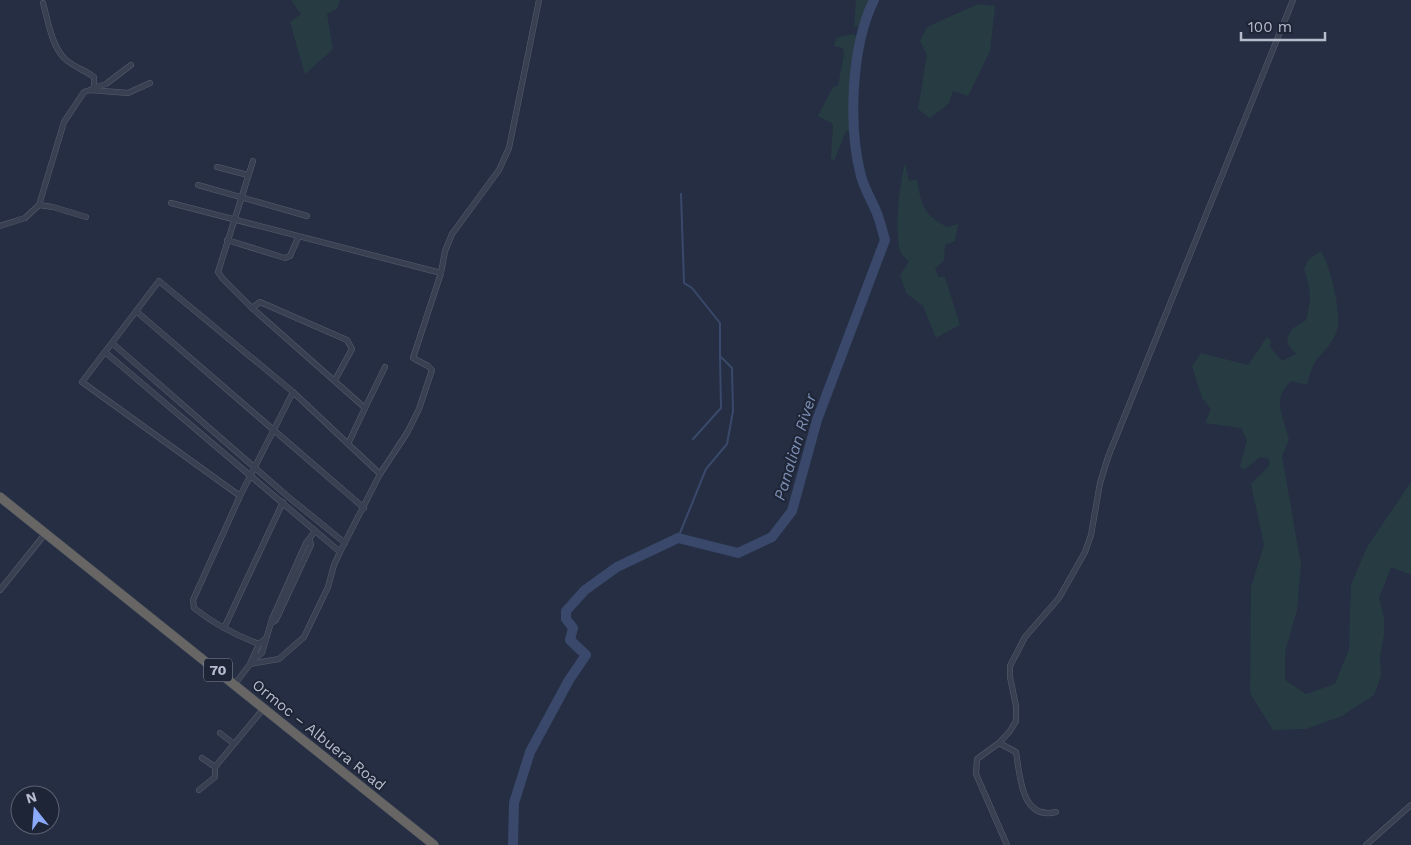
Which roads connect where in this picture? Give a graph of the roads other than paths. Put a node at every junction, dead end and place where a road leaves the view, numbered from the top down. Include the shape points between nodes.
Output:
1 (539, 0) edge
2 (1293, 0) edge
3 (43, 3) dead end
4 (132, 65) dead end
5 (150, 83) dead end
6 (92, 89) junction
7 (253, 161) dead end
8 (217, 167) dead end
9 (248, 175) junction
10 (198, 185) dead end
11 (242, 196) junction
12 (171, 203) dead end
13 (39, 205) junction
14 (307, 216) dead end
15 (86, 217) dead end
16 (234, 219) junction
17 (0, 226) edge
18 (298, 238) junction
19 (227, 240) junction
20 (441, 273) junction
21 (252, 308) junction
22 (136, 311) junction
23 (112, 343) junction
24 (105, 352) junction
25 (385, 367) dead end
26 (335, 380) junction
27 (293, 392) junction
28 (365, 408) junction
29 (274, 430) junction
30 (348, 444) junction
31 (255, 468) junction
32 (380, 474) junction
33 (252, 475) junction
34 (240, 496) junction
35 (0, 497) edge
36 (282, 502) junction
37 (364, 508) junction
38 (315, 531) junction
39 (45, 534) junction
40 (345, 544) junction
41 (340, 552) junction
42 (0, 590) edge
43 (224, 628) junction
44 (265, 639) junction
45 (259, 644) junction
46 (251, 662) junction
47 (235, 684) junction
48 (264, 708) junction
49 (220, 733) dead end
50 (999, 743) junction
51 (234, 744) junction
52 (202, 758) dead end
53 (214, 767) junction
54 (199, 790) dead end
55 (1411, 805) edge
56 (1056, 812) dead end
57 (434, 845) edge
58 (1007, 845) edge
59 (1366, 845) edge

1 - 20 street via 509,148 499,170 452,234
2 - 50 street via 1108,457 1085,552 1059,598 1025,637 1010,666 1016,720
3 - 6 street via 56,46 63,57 94,77
4 - 6 street via 106,84
5 - 6 street via 128,93
6 - 13 street via 84,92 64,122
7 - 9 street
8 - 9 street
9 - 11 street
10 - 11 street
11 - 14 street
11 - 16 street
12 - 16 street
13 - 15 street
13 - 17 street via 25,218
16 - 18 street
16 - 19 street
18 - 19 street via 290,256 285,258
18 - 20 street
19 - 21 street via 218,272
20 - 32 street via 413,358 432,370 430,377 408,433
21 - 26 street
21 - 26 street via 260,302 347,340 352,349
22 - 23 street
22 - 27 street via 160,281
22 - 29 street
23 - 24 street
23 - 31 street
24 - 33 street
24 - 34 street via 82,382
25 - 28 street
26 - 28 street
27 - 29 street
27 - 30 street
28 - 30 street
29 - 31 street
29 - 37 street
30 - 32 street
31 - 33 street
31 - 40 street
32 - 37 street
33 - 34 street
33 - 36 street
34 - 43 street via 193,600 194,608
35 - 39 highway, Ormoc – Albuera Road / 70
36 - 38 street
36 - 43 street
37 - 40 street
38 - 41 street
38 - 44 street via 306,543
39 - 42 street
39 - 47 highway, Ormoc – Albuera Road / 70
40 - 41 street
41 - 46 street via 328,587 304,637 279,659
43 - 45 street via 233,635
44 - 45 street
44 - 46 street via 262,653
45 - 46 street
46 - 47 street
47 - 48 highway, Ormoc – Albuera Road / 70
48 - 51 street
48 - 57 highway, Ormoc – Albuera Road / 70
49 - 51 street
50 - 56 street via 1016,752 1026,799 1038,812
50 - 58 street via 977,759 976,774
51 - 53 street
52 - 53 street
53 - 54 street via 215,777
55 - 59 street

